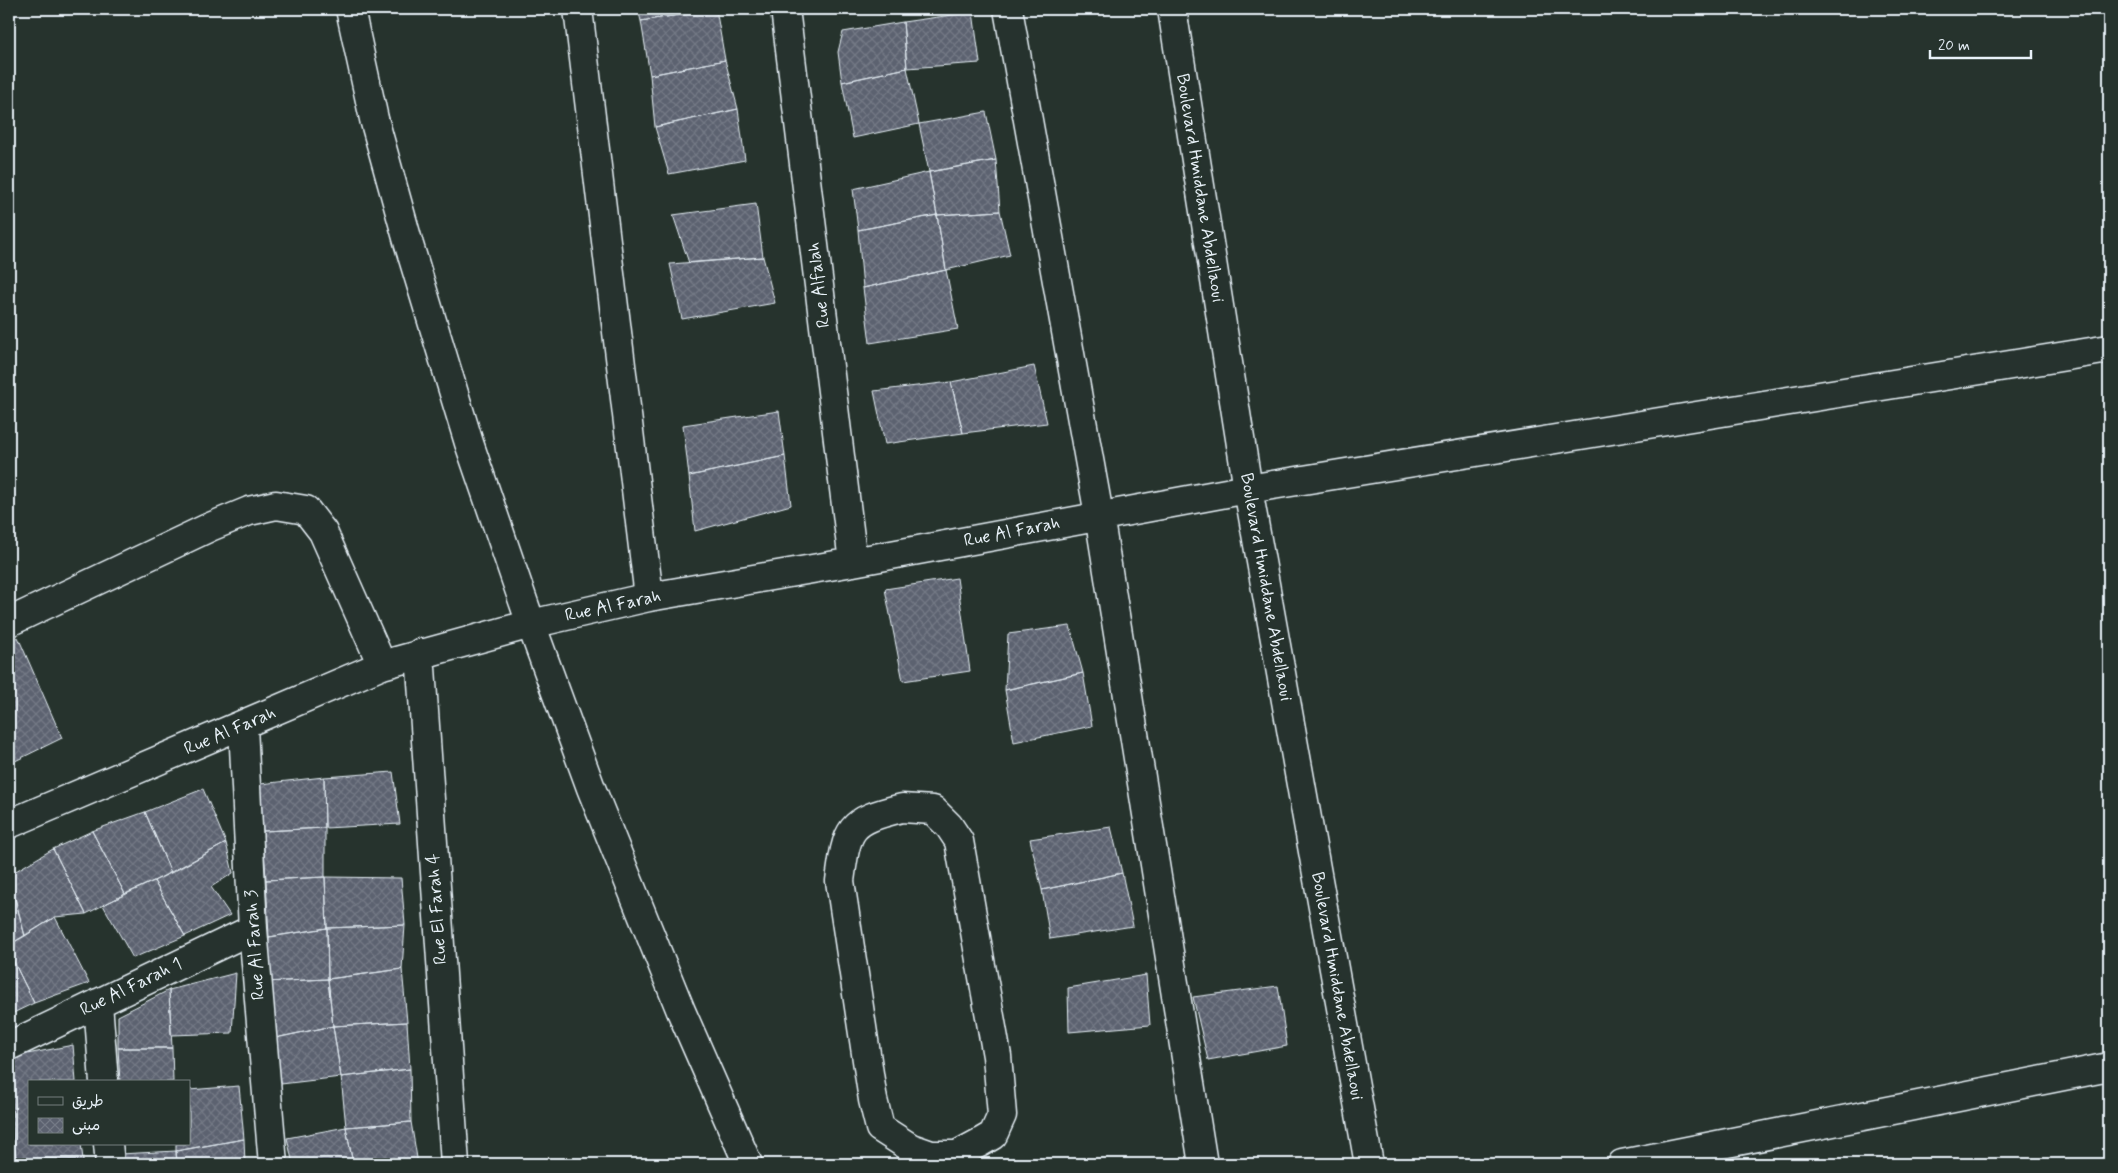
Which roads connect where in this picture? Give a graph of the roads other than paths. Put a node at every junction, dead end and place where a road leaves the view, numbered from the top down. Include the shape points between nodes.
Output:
1 (350, 9) edge
2 (578, 9) edge
3 (785, 9) edge
4 (1008, 9) edge
5 (1172, 9) edge
6 (2109, 349) edge
7 (1248, 489) junction
8 (1099, 515) junction
9 (853, 562) junction
10 (649, 597) junction
11 (9, 622) edge
12 (531, 624) junction
13 (420, 653) junction
14 (382, 665) junction
15 (243, 726) junction
16 (9, 824) edge
17 (253, 929) junction
18 (98, 1003) junction
19 (9, 1046) edge
20 (2109, 1067) edge
21 (104, 1080) edge
22 (108, 1146) edge
23 (959, 1159) edge
24 (110, 1164) edge
25 (273, 1164) edge
26 (455, 1164) edge
27 (748, 1164) edge
28 (1203, 1164) edge
29 (1370, 1164) edge
30 (1622, 1164) edge

1 - 12 street via 374,119 409,245 469,443
2 - 10 street
3 - 9 street, Rue Alfalah
4 - 8 street
5 - 7 street, Boulevard Hmiddane Abdellaoui
6 - 7 street, Rue Al Farah
7 - 8 street, Rue Al Farah
7 - 29 street, Boulevard Hmiddane Abdellaoui
8 - 9 street, Rue Al Farah
8 - 28 street
9 - 10 street, Rue Al Farah
10 - 12 street, Rue Al Farah
11 - 14 street via 210,527 249,510 276,505 306,510 323,532
12 - 13 street, Rue Al Farah
12 - 27 street via 591,788
13 - 14 street, Rue Al Farah
13 - 26 street, Rue El Farah 4
14 - 15 street, Rue Al Farah
15 - 16 street, Rue Al Farah
15 - 17 street, Rue Al Farah 3
17 - 18 street, Rue Al Farah 1
17 - 25 street, Rue Al Farah 3
18 - 19 street, Rue Al Farah 1
18 - 21 street
20 - 30 street
22 - 24 street
23 - 23 street via 993,1135 1002,1115 997,1056 959,841 933,810 902,808 870,816 853,829 844,845 840,881 874,1100 880,1128 898,1141 931,1154

